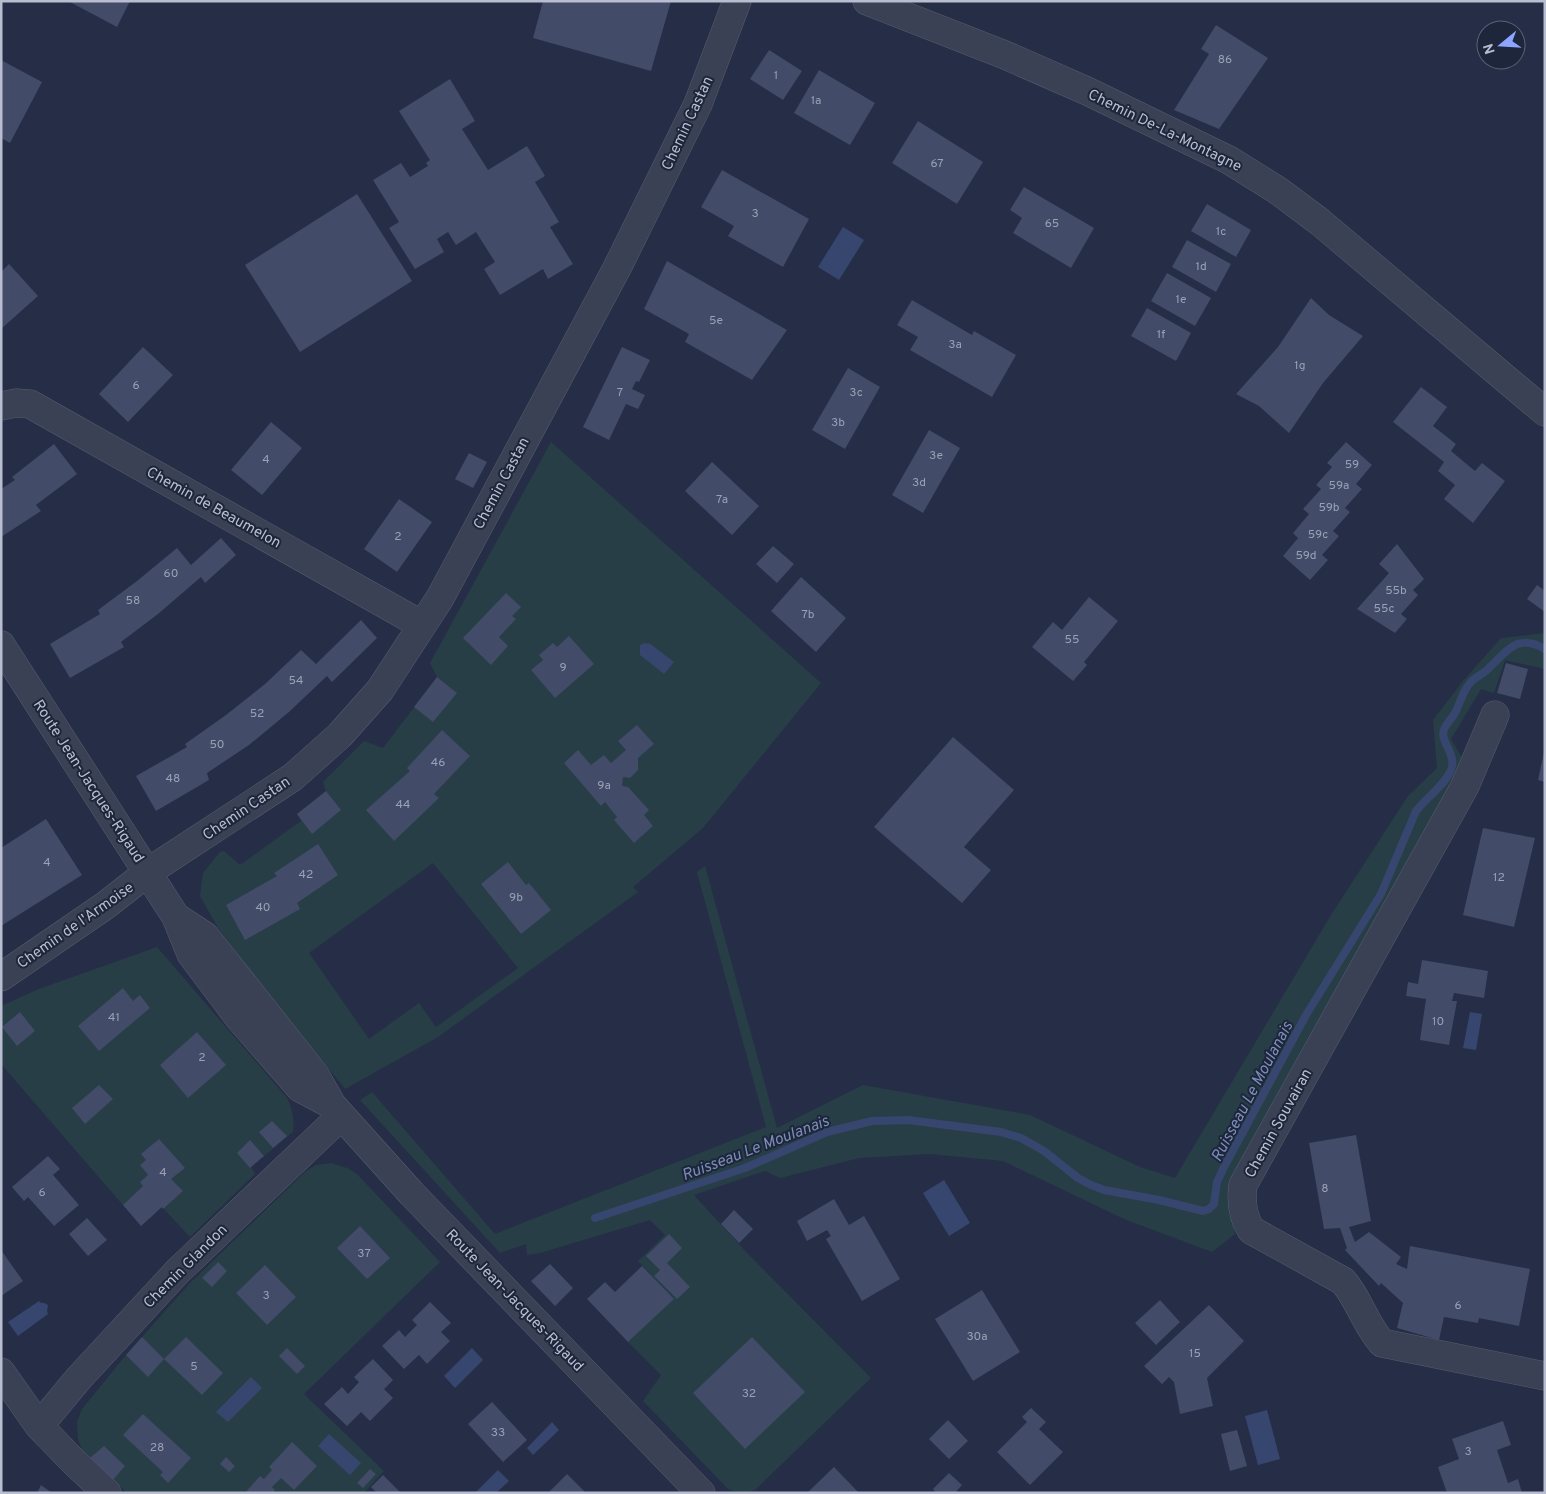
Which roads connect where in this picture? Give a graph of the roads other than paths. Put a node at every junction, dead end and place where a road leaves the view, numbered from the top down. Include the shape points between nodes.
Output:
1 (738, 1) edge
2 (867, 1) edge
3 (1, 406) edge
4 (1545, 412) edge
5 (422, 625) junction
6 (1, 644) edge
7 (1495, 715) dead end
8 (148, 872) junction
9 (1, 977) edge
10 (337, 1110) junction
11 (1, 1372) edge
12 (1545, 1376) edge
13 (39, 1426) junction
14 (108, 1493) edge
15 (701, 1493) edge

1 - 5 street, Chemin Castan via 698,104 617,268 440,598
2 - 4 street, Chemin De-La-Montagne via 1087,91 1229,160 1320,222
3 - 5 street, Chemin de Beaumelon via 30,404
5 - 8 street, Chemin Castan via 380,690 333,741 293,777
6 - 8 street, Route Jean-Jacques-Rigaud
7 - 12 street, Chemin Souvairan via 1465,786 1243,1186 1242,1196 1246,1221 1251,1230 1343,1281 1351,1290 1372,1332 1382,1343
8 - 9 street, Chemin de l'Armoise
8 - 10 street, Route Jean-Jacques-Rigaud via 176,917 191,954 239,1018 300,1088
10 - 13 street, Chemin Glandon via 178,1271
10 - 15 street, Route Jean-Jacques-Rigaud via 412,1194
11 - 13 street
13 - 14 street

